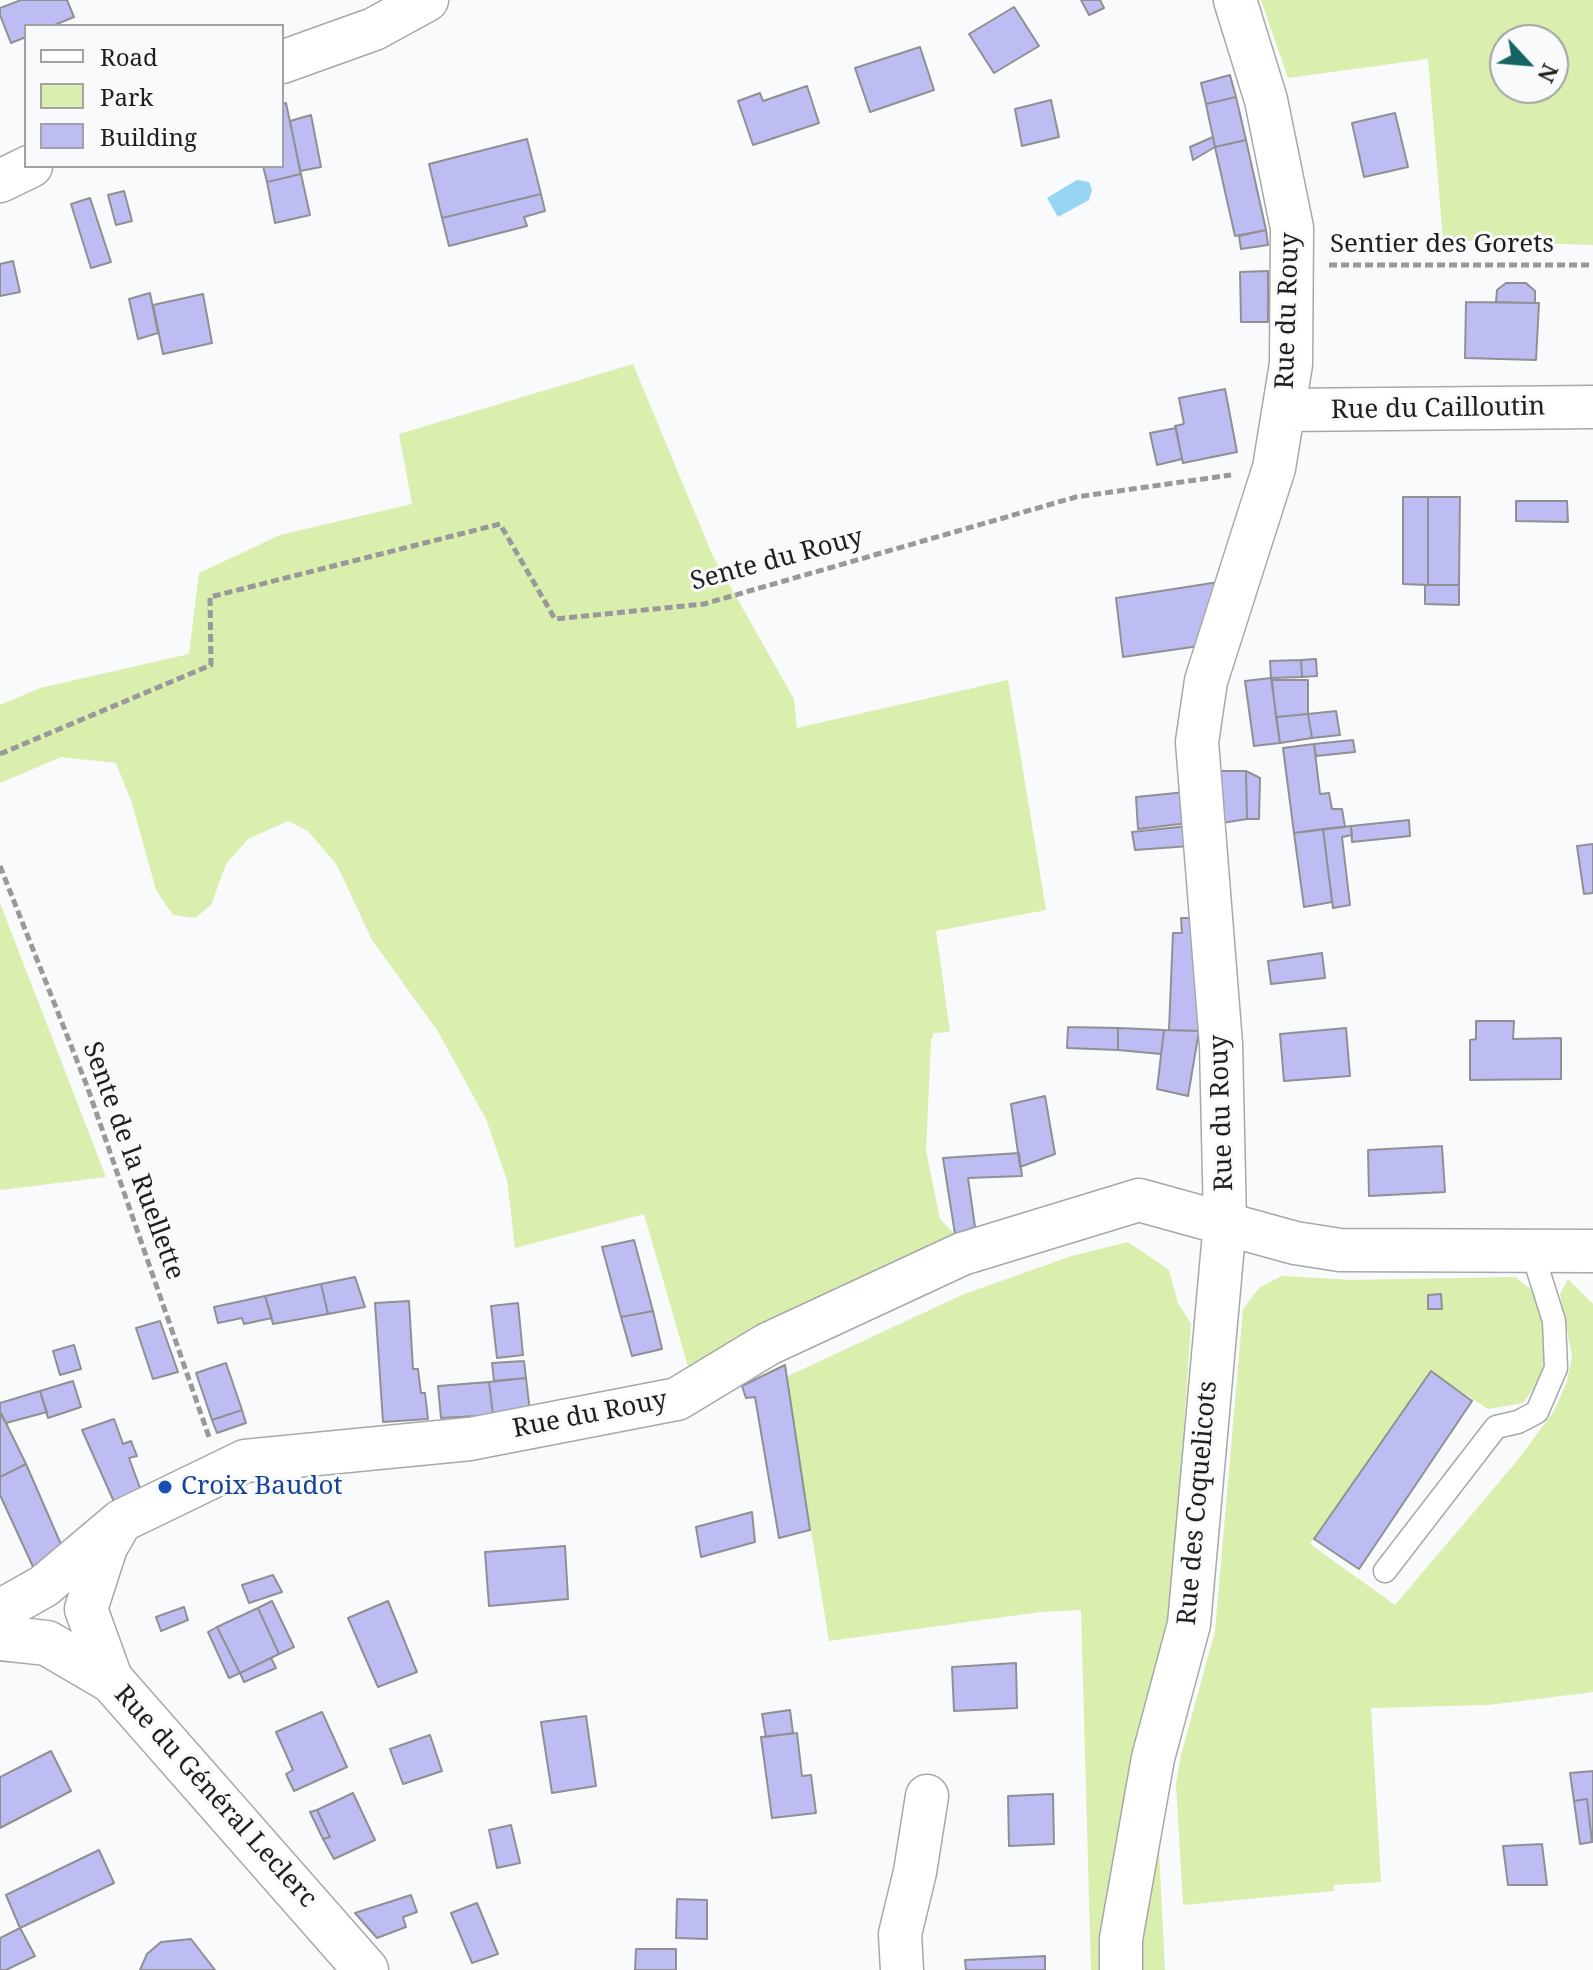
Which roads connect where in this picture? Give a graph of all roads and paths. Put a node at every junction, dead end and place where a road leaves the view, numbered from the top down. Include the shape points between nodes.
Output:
1 (427, 0) edge
2 (1235, 0) edge
3 (284, 61) edge
4 (27, 168) edge
5 (0, 181) edge
6 (1292, 265) junction
7 (1593, 265) edge
8 (1593, 407) edge
9 (1284, 410) junction
10 (1274, 468) junction
11 (0, 754) edge
12 (0, 866) edge
13 (1225, 1222) junction
14 (1532, 1251) junction
15 (1593, 1251) edge
16 (223, 1471) junction
17 (121, 1521) junction
18 (1385, 1571) dead end
19 (0, 1611) edge
20 (0, 1638) edge
21 (112, 1681) junction
22 (927, 1796) dead end
23 (366, 1970) edge
24 (902, 1970) edge
25 (1121, 1970) edge

1 - 3 street via 374,29
2 - 6 street, Rue du Rouy via 1266,100 1292,228
4 - 5 street
6 - 7 path, Sentier des Gorets
6 - 9 street, Rue du Rouy via 1291,364
8 - 9 street, Rue du Cailloutin
9 - 10 street, Rue du Rouy
10 - 11 path, Sente du Rouy via 1076,497 704,604 555,619 500,524 210,597 211,665
10 - 13 street, Rue du Rouy via 1206,681 1197,742 1221,1044
12 - 16 path, Sente de la Ruellette via 87,1086
13 - 14 street via 1340,1250
13 - 16 street, Rue du Rouy via 1139,1200 962,1254 768,1344 677,1399 470,1439 245,1461
13 - 25 street, Rue des Coquelicots via 1189,1624 1153,1758 1121,1939
14 - 15 street
14 - 18 lane via 1554,1321 1556,1368 1537,1412 1496,1427
16 - 17 street, Rue du Rouy
17 - 19 street, Rue du Rouy via 44,1586
17 - 21 street via 106,1547 86,1609
20 - 21 street, Rue du Général Leclerc via 47,1643
21 - 23 street, Rue du Général Leclerc
22 - 24 street via 900,1934

